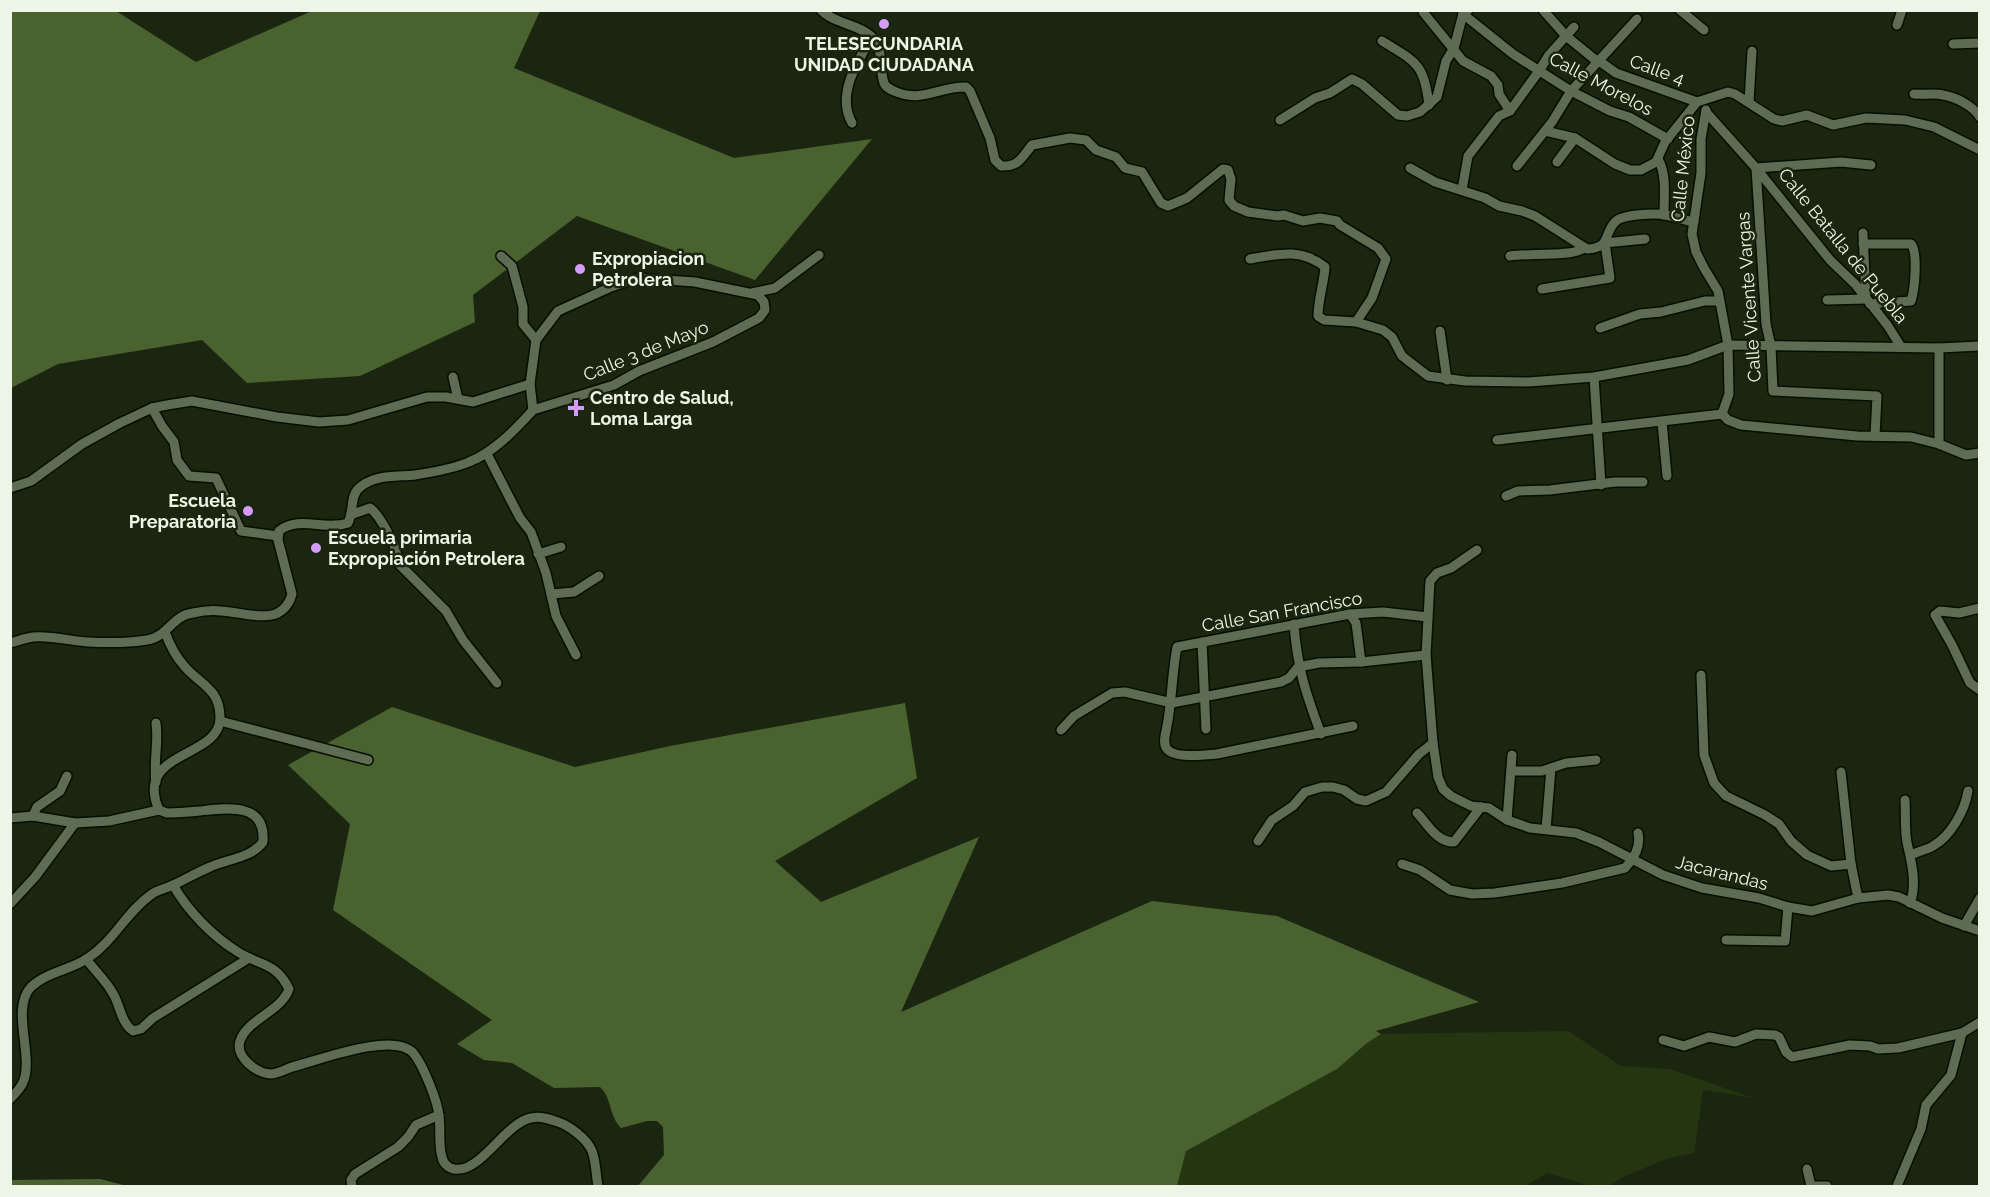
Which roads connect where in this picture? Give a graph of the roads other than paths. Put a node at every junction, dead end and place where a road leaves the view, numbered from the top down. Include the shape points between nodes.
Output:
1 (821, 10) edge
2 (1543, 10) edge
3 (1680, 10) edge
4 (1902, 10) edge
5 (1423, 12) dead end
6 (1465, 12) edge
7 (1637, 20) dead end
8 (1898, 25) dead end
9 (1574, 27) dead end
10 (1704, 30) dead end
11 (1566, 36) junction
12 (872, 37) junction
13 (1382, 41) dead end
14 (1980, 43) edge
15 (1953, 44) dead end
16 (1454, 48) junction
17 (1752, 51) dead end
18 (1598, 62) junction
19 (1539, 71) junction
20 (1572, 91) junction
21 (1914, 94) dead end
22 (1702, 100) junction
23 (1749, 102) junction
24 (1430, 105) junction
25 (1510, 111) junction
26 (1706, 112) junction
27 (1980, 117) edge
28 (1280, 120) dead end
29 (852, 123) dead end
30 (1545, 131) junction
31 (1575, 138) junction
32 (1668, 139) junction
33 (1980, 150) edge
34 (1658, 159) junction
35 (1557, 162) dead end
36 (1871, 165) dead end
37 (1517, 166) dead end
38 (1410, 168) dead end
39 (1756, 168) junction
40 (1462, 190) junction
41 (1664, 214) junction
42 (1694, 222) junction
43 (1863, 233) dead end
44 (1645, 239) dead end
45 (1605, 243) junction
46 (1863, 244) junction
47 (1584, 248) junction
48 (819, 255) dead end
49 (501, 256) dead end
50 (1510, 256) dead end
51 (1250, 259) dead end
52 (1542, 289) dead end
53 (750, 293) junction
54 (1827, 300) dead end
55 (1719, 301) junction
56 (1868, 302) junction
57 (1356, 322) junction
58 (1600, 328) dead end
59 (1440, 331) dead end
60 (536, 340) junction
61 (1728, 345) junction
62 (1980, 346) edge
63 (1771, 347) junction
64 (1901, 347) junction
65 (1939, 348) junction
66 (453, 377) dead end
67 (1594, 377) junction
68 (1447, 380) junction
69 (530, 384) junction
70 (458, 399) junction
71 (152, 408) junction
72 (533, 410) junction
73 (1722, 414) junction
74 (1662, 422) junction
75 (1598, 430) junction
76 (1875, 436) junction
77 (1497, 440) dead end
78 (1939, 444) junction
79 (1980, 453) edge
80 (487, 454) junction
81 (1667, 476) dead end
82 (1643, 482) dead end
83 (1601, 484) junction
84 (10, 488) edge
85 (1506, 496) dead end
86 (353, 514) junction
87 (278, 536) junction
88 (561, 547) dead end
89 (1477, 550) dead end
90 (538, 554) junction
91 (599, 576) dead end
92 (552, 594) junction
93 (1980, 608) edge
94 (1350, 614) junction
95 (1428, 617) junction
96 (1294, 624) junction
97 (165, 632) junction
98 (1202, 642) junction
99 (10, 643) edge
100 (576, 655) dead end
101 (1426, 655) junction
102 (1361, 662) junction
103 (1298, 667) junction
104 (1701, 675) dead end
105 (498, 683) dead end
106 (1980, 690) edge
107 (1203, 696) junction
108 (1172, 703) junction
109 (220, 721) junction
110 (156, 723) dead end
111 (1353, 726) dead end
112 (1206, 729) dead end
113 (1061, 730) dead end
114 (1321, 734) junction
115 (1433, 743) junction
116 (1512, 755) dead end
117 (368, 760) dead end
118 (1596, 760) dead end
119 (1551, 768) junction
120 (1511, 771) junction
121 (1841, 772) dead end
122 (67, 776) dead end
123 (156, 782) junction
124 (1968, 791) dead end
125 (1905, 800) dead end
126 (1481, 807) junction
127 (159, 810) junction
128 (1417, 813) dead end
129 (33, 816) junction
130 (10, 818) edge
131 (1508, 820) junction
132 (75, 823) junction
133 (1546, 829) junction
134 (1638, 833) dead end
135 (1258, 841) dead end
136 (1911, 855) junction
137 (1632, 860) junction
138 (1402, 864) dead end
139 (1851, 864) junction
140 (173, 885) junction
141 (1858, 898) junction
142 (1980, 898) edge
143 (1910, 903) junction
144 (10, 904) edge
145 (1788, 908) junction
146 (1964, 926) junction
147 (1980, 931) edge
148 (1726, 940) dead end
149 (249, 958) junction
150 (86, 959) junction
151 (1980, 1022) edge
152 (1962, 1033) junction
153 (1663, 1040) dead end
154 (10, 1099) edge
155 (439, 1115) junction
156 (1807, 1169) dead end
157 (352, 1186) edge
158 (598, 1186) edge
159 (1811, 1186) edge
160 (1827, 1186) edge
161 (1897, 1186) edge

1 - 12 street
2 - 11 street, Calle 4
3 - 10 street
4 - 8 street
5 - 16 street
6 - 16 street
6 - 19 street, Calle Morelos
7 - 18 street
9 - 11 street
11 - 18 street, Calle 4
11 - 19 street
12 - 29 street via 845,96
12 - 57 street via 889,89 905,96 960,87 970,91 1000,166 1011,166 1024,158 1032,145 1070,138 1086,140 1096,150 1116,157 1125,168 1142,172 1161,203 1168,206 1187,198 1223,169 1228,170 1231,179 1229,200 1234,206 1303,221 1337,221 1378,248 1386,259 1372,297
13 - 24 street via 1417,63
14 - 15 street
16 - 24 street via 1446,61 1437,97
16 - 25 street via 1463,61 1491,76
17 - 23 street
18 - 20 street
18 - 22 street, Calle 4 via 1616,73
19 - 20 street, Calle Morelos
19 - 25 street
20 - 30 street
20 - 32 street, Calle Morelos
21 - 27 street via 1942,94 1968,105
22 - 23 street, Calle 4 via 1728,92
22 - 26 street, Calle México
22 - 32 street
23 - 33 street, Calle 4 via 1782,121 1807,115 1833,125 1866,118 1905,120 1934,127
24 - 28 street via 1420,112 1398,115 1362,84 1348,79
25 - 40 street via 1499,116 1468,156
26 - 39 street
26 - 42 street, Calle México
30 - 31 street
30 - 37 street
31 - 34 street via 1630,170 1649,167
31 - 35 street
32 - 34 street
34 - 41 street via 1664,179
36 - 39 street via 1841,162
38 - 40 street via 1435,182
39 - 56 street, Calle Batalla de Puebla
39 - 63 street, Calle Vicente Vargas via 1766,324
40 - 47 street via 1535,216
41 - 42 street
41 - 45 street via 1624,216 1615,222
42 - 55 street, Calle México via 1696,252 1718,291
43 - 46 street
44 - 45 street
45 - 47 street via 1595,249
45 - 52 street via 1610,278
46 - 56 street
46 - 56 street via 1913,245 1911,301
47 - 50 street via 1574,253
48 - 53 street via 775,288
49 - 60 street via 512,266 523,307 523,324
51 - 57 street via 1297,254 1316,260 1325,267 1318,316 1324,320
53 - 60 street via 695,282 638,278 558,311
53 - 72 street, Calle 3 de Mayo via 764,302 765,310 759,318 714,342 639,370 614,385
54 - 56 street
55 - 58 street via 1640,314
55 - 61 street, Calle México
56 - 64 street, Calle Batalla de Puebla
57 - 68 street via 1383,330 1392,337 1402,356 1421,372
59 - 68 street
60 - 69 street
61 - 63 street
61 - 67 street via 1688,360
61 - 73 street, Calle México via 1728,394
62 - 65 street
63 - 64 street
63 - 76 street, Calle Vicente Vargas via 1773,391 1877,396
64 - 65 street
65 - 78 street
66 - 70 street
67 - 68 street via 1529,382
67 - 75 street
69 - 70 street via 473,402
69 - 72 street
70 - 71 street via 427,398 348,420 319,422 192,401
71 - 84 street via 82,444 31,482
71 - 87 street via 174,442 177,460 189,476 216,478 241,531
72 - 80 street
73 - 74 street
73 - 76 street via 1741,425
74 - 75 street
74 - 81 street
75 - 77 street
75 - 83 street
76 - 78 street via 1911,437
78 - 79 street via 1966,455
80 - 86 street via 453,467 369,482 354,495
80 - 90 street via 531,532
82 - 83 street
83 - 85 street via 1518,491
86 - 87 street via 348,523 339,526 285,525
86 - 105 street via 370,508 375,512 397,550 398,563 446,611 463,640
87 - 97 street via 292,594 284,609 270,616 222,610 189,613 177,618
88 - 90 street
89 - 95 street via 1432,577
90 - 92 street
91 - 92 street via 574,592
92 - 100 street via 556,616
93 - 106 street via 1959,613 1940,611 1935,615 1970,683
94 - 95 street, Calle San Francisco via 1383,612
94 - 96 street, Calle San Francisco
94 - 102 street via 1356,623
95 - 101 street
96 - 98 street, Calle San Francisco
96 - 103 street
97 - 99 street via 151,640 87,642 33,637
97 - 109 street via 171,650 207,684 216,698
98 - 107 street
98 - 108 street, Calle San Francisco via 1178,647
101 - 102 street
101 - 115 street
102 - 103 street
103 - 107 street via 1281,682
103 - 114 street
104 - 139 street via 1704,755 1714,783 1726,796 1779,824 1807,855 1831,866
107 - 108 street
107 - 112 street
108 - 113 street via 1113,693 1074,717
108 - 114 street via 1164,741 1174,754 1217,754
109 - 117 street
109 - 123 street via 209,740 172,759
110 - 123 street
111 - 114 street
115 - 126 street, Jacarandas via 1443,789 1471,806
115 - 135 street via 1386,792 1366,801 1333,787 1305,792 1272,820
116 - 120 street
118 - 119 street
119 - 120 street
119 - 133 street
120 - 131 street
121 - 139 street
122 - 129 street via 60,790 38,807
123 - 127 street
124 - 136 street via 1963,810 1944,837 1933,847
125 - 136 street
126 - 128 street via 1454,842 1434,834
126 - 131 street, Jacarandas via 1489,807
127 - 132 street via 109,821
127 - 140 street via 243,810 254,814 264,834 258,849
129 - 130 street
129 - 132 street
131 - 133 street, Jacarandas
132 - 144 street
133 - 137 street, Jacarandas via 1576,833
134 - 137 street
136 - 143 street via 1914,887
137 - 138 street via 1625,868 1495,894 1450,890 1420,870
137 - 145 street, Jacarandas via 1702,888 1759,898
139 - 141 street
140 - 149 street via 207,927
140 - 150 street via 153,894 104,946
141 - 143 street, Jacarandas via 1888,895
141 - 145 street, Jacarandas via 1812,911
142 - 146 street
143 - 146 street, Jacarandas
145 - 148 street via 1785,941
146 - 147 street, Jacarandas
149 - 150 street via 133,1031 106,983
149 - 155 street via 279,972 289,989 280,1003 241,1040 244,1059 251,1065 270,1074 369,1046 401,1046 412,1051 421,1064
150 - 154 street via 29,989 24,999 24,1081
151 - 152 street
152 - 153 street via 1898,1048 1850,1045 1792,1057 1775,1035 1756,1034 1736,1042 1709,1037 1684,1046
152 - 161 street via 1951,1075 1926,1105 1921,1130
155 - 157 street via 416,1125 398,1148 355,1174
155 - 158 street via 442,1160 449,1168 469,1167 513,1128 529,1118 544,1117 564,1124 592,1150
156 - 159 street
159 - 160 street

